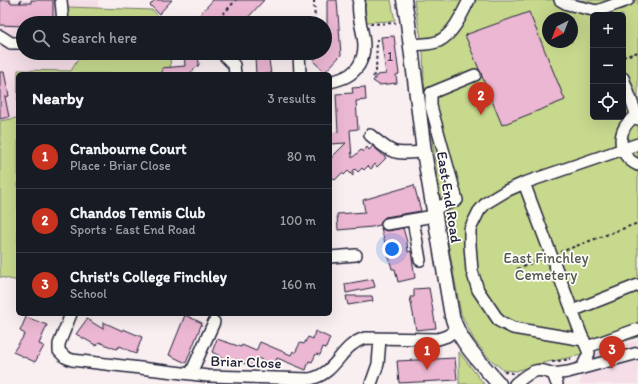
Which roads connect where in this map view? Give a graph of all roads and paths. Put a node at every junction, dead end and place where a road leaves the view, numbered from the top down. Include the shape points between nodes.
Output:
1 (21, 0) edge
2 (61, 0) edge
3 (236, 0) edge
4 (314, 0) edge
5 (359, 0) edge
6 (404, 0) edge
7 (469, 0) edge
8 (560, 0) edge
9 (628, 0) edge
10 (20, 3) dead end
11 (595, 12) edge
12 (600, 12) edge
13 (62, 16) edge
14 (221, 16) edge
15 (315, 16) edge
16 (408, 23) junction
17 (361, 24) junction
18 (0, 36) edge
19 (378, 39) dead end
20 (16, 43) edge
21 (410, 45) junction
22 (638, 52) edge
23 (626, 56) edge
24 (229, 60) edge
25 (299, 60) edge
26 (235, 72) edge
27 (300, 72) edge
28 (476, 75) dead end
29 (373, 77) dead end
30 (332, 81) edge
31 (625, 84) edge
32 (638, 117) edge
33 (370, 135) dead end
34 (638, 144) edge
35 (622, 150) junction
36 (424, 152) junction
37 (638, 165) edge
38 (524, 183) junction
39 (434, 213) junction
40 (414, 220) junction
41 (638, 223) edge
42 (387, 224) dead end
43 (356, 255) dead end
44 (551, 255) junction
45 (335, 257) edge
46 (420, 260) dead end
47 (517, 268) dead end
48 (638, 285) edge
49 (572, 311) junction
50 (70, 316) edge
51 (214, 322) dead end
52 (457, 329) junction
53 (638, 329) edge
54 (380, 339) junction
55 (585, 344) junction
56 (638, 353) edge
57 (582, 368) junction
58 (191, 373) junction
59 (555, 379) edge
60 (371, 384) edge
61 (499, 384) edge
62 (515, 384) edge

1 - 10 path
2 - 13 street
3 - 14 path
4 - 15 path
5 - 17 street
6 - 16 main road, East End Road
7 - 21 street via 448,34 438,41
8 - 11 street
9 - 12 street
16 - 17 path
16 - 21 main road, East End Road
17 - 30 street via 364,53 360,62 347,76
18 - 20 street via 11,43
19 - 29 path via 376,72
21 - 36 main road, East End Road
22 - 23 path
24 - 26 street via 234,65
25 - 27 street
28 - 39 street via 431,93 432,106 457,200
31 - 32 street
32 - 35 street via 630,120 623,130
33 - 36 street via 391,152
34 - 35 street
35 - 37 street
35 - 38 street
36 - 39 main road, East End Road
38 - 44 street
38 - 55 street via 486,203 470,229 472,271 478,290 499,321 513,328
39 - 40 street
39 - 52 main road, East End Road via 452,316
40 - 42 street
40 - 46 street
41 - 44 path
43 - 45 street
44 - 47 path
44 - 49 street
48 - 49 street
49 - 55 street
50 - 58 street, Briar Close via 59,344 59,352 65,357 72,360
51 - 58 street
52 - 54 street, Briar Close via 438,339
52 - 61 main road, East End Road
53 - 55 street
54 - 58 street, Briar Close via 364,338 355,342 329,371 310,379 208,376
54 - 60 street via 378,364
55 - 57 street via 590,354
56 - 57 street
57 - 59 street
59 - 62 street via 543,370 530,372

